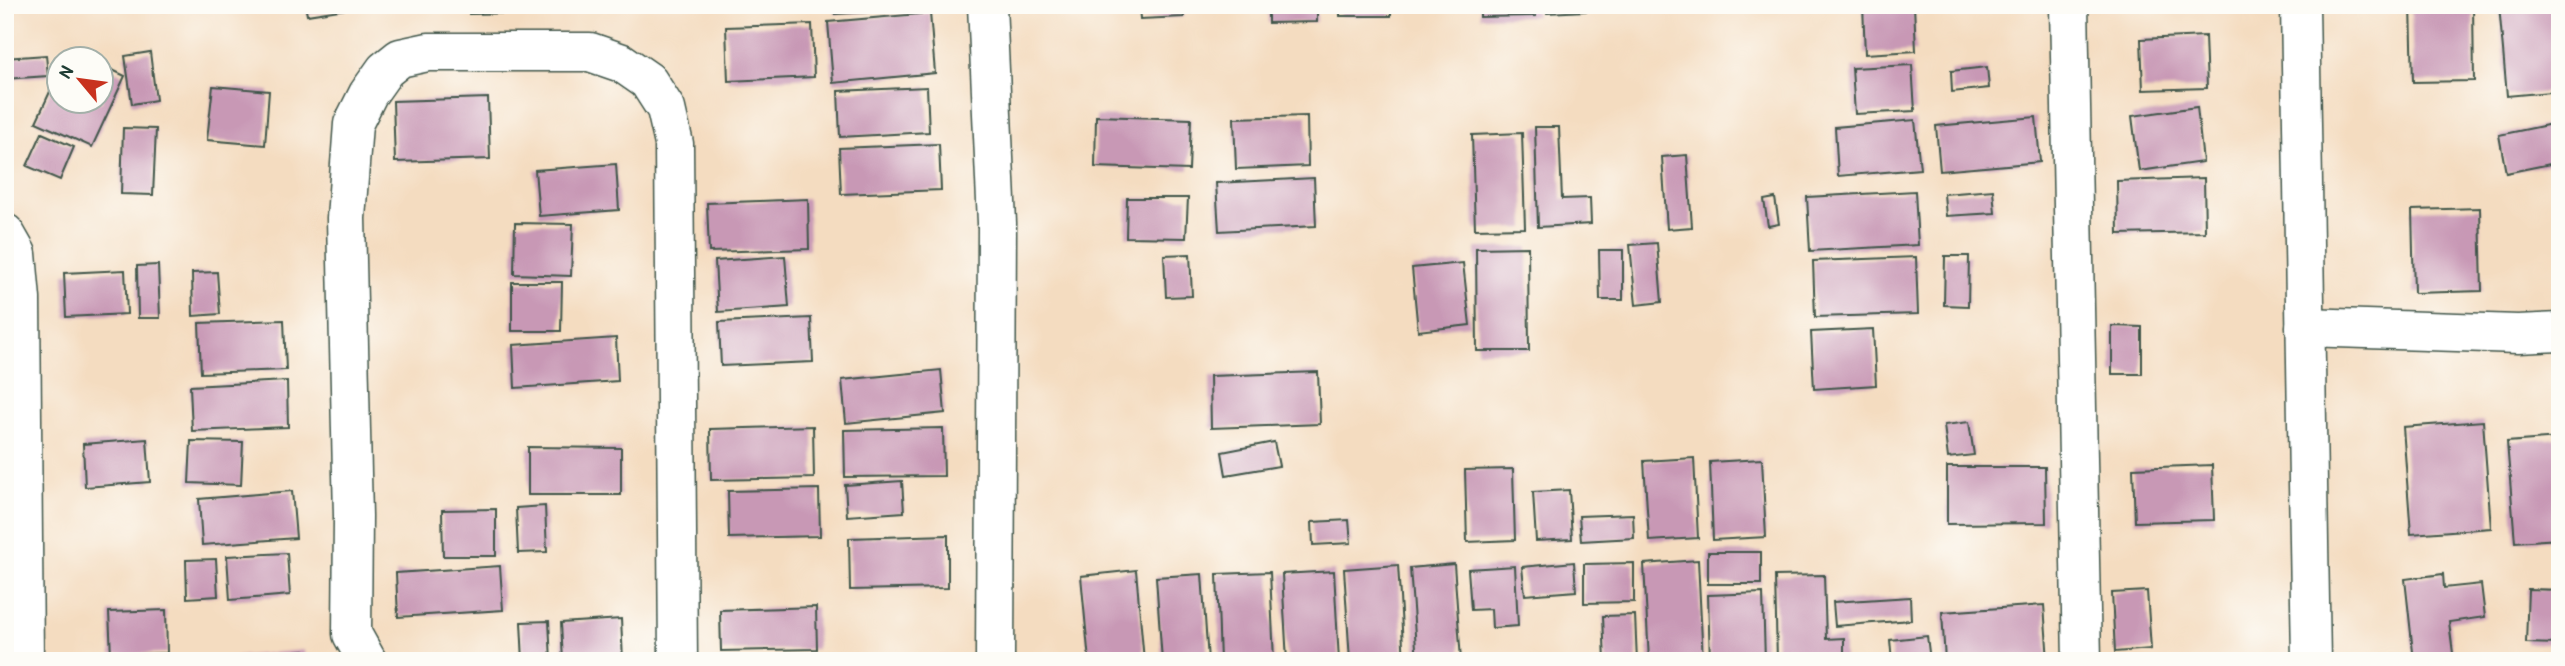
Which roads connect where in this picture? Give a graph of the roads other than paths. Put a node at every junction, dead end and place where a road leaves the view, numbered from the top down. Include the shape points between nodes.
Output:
1 (987, 5) edge
2 (2070, 5) edge
3 (2300, 5) edge
4 (5, 233) edge
5 (2305, 327) junction
6 (2560, 332) edge
7 (24, 661) edge
8 (367, 661) edge
9 (678, 661) edge
10 (995, 661) edge
11 (2082, 661) edge
12 (2311, 661) edge

1 - 10 street via 997,223
2 - 11 street
3 - 5 street
4 - 7 street via 17,254 22,299
5 - 6 street
5 - 12 street
8 - 9 street via 352,634 346,218 353,124 385,70 400,58 428,52 590,52 622,63 648,81 666,108 674,144

